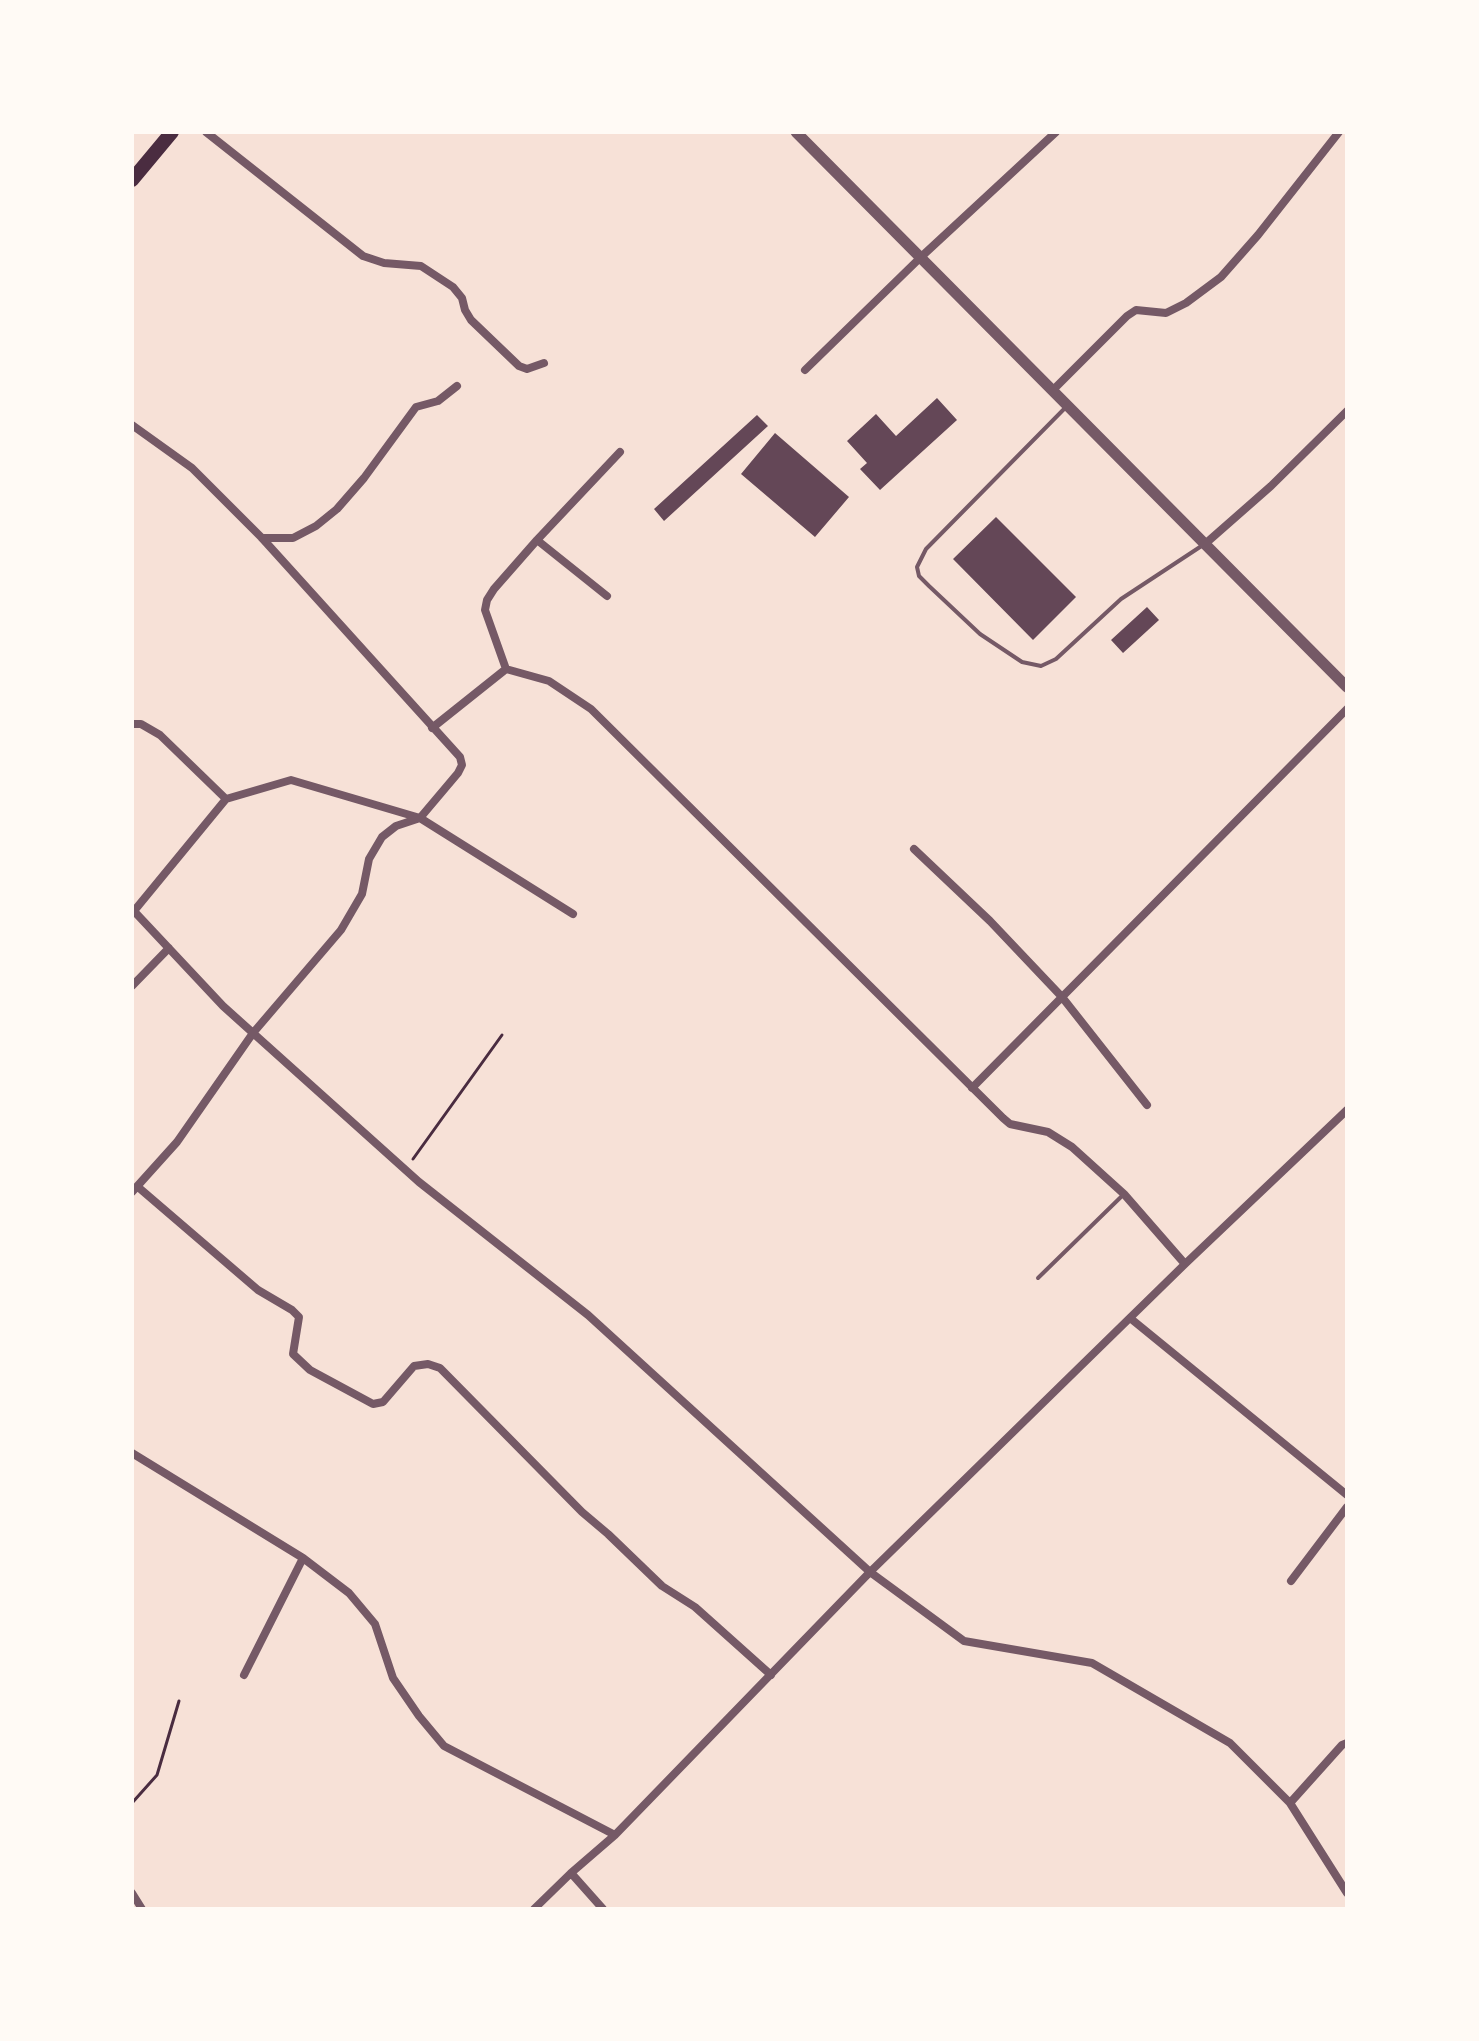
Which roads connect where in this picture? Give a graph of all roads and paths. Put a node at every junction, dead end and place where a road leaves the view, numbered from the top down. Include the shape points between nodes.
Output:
1 (172, 132) edge
2 (206, 132) edge
3 (796, 132) edge
4 (1056, 132) edge
5 (1339, 132) edge
6 (132, 180) edge
7 (921, 257) junction
8 (544, 363) dead end
9 (805, 370) dead end
10 (457, 386) dead end
11 (1053, 390) junction
12 (1068, 405) junction
13 (1347, 411) edge
14 (132, 425) edge
15 (620, 452) dead end
16 (262, 538) junction
17 (537, 540) junction
18 (1205, 544) junction
19 (607, 596) dead end
20 (506, 669) junction
21 (1347, 687) edge
22 (1347, 709) edge
23 (132, 724) edge
24 (432, 728) junction
25 (226, 799) junction
26 (420, 818) junction
27 (914, 849) dead end
28 (133, 910) edge
29 (573, 914) dead end
30 (169, 948) junction
31 (132, 986) edge
32 (1062, 997) junction
33 (253, 1033) junction
34 (502, 1035) dead end
35 (972, 1088) junction
36 (1147, 1105) dead end
37 (1347, 1110) edge
38 (405, 1170) junction
39 (135, 1189) edge
40 (1124, 1194) junction
41 (1185, 1264) junction
42 (1038, 1278) dead end
43 (1130, 1318) junction
44 (132, 1453) edge
45 (1347, 1495) edge
46 (1347, 1507) edge
47 (303, 1558) junction
48 (870, 1572) junction
49 (1291, 1581) dead end
50 (244, 1675) dead end
51 (771, 1675) junction
52 (179, 1701) dead end
53 (1347, 1743) edge
54 (132, 1803) edge
55 (1290, 1803) junction
56 (615, 1835) junction
57 (571, 1873) junction
58 (132, 1893) edge
59 (1347, 1893) edge
60 (142, 1909) edge
61 (534, 1909) edge
62 (603, 1909) edge

1 - 6 main road
2 - 8 street via 363,256 421,266 453,287 471,320 519,366
3 - 7 street
4 - 7 street
5 - 11 street via 1221,277 1166,313 1136,310 1127,316
7 - 9 street
7 - 11 street
10 - 16 street via 438,401 416,407 364,478 316,526 293,538
11 - 12 street
12 - 18 street
12 - 18 lane via 926,549 917,567 919,576 980,634 1022,662 1041,666 1056,659 1121,599
13 - 18 street
14 - 16 street via 192,468
15 - 17 street
16 - 24 street
17 - 19 street
17 - 20 street via 487,600 485,610
18 - 21 street
20 - 24 street
20 - 35 street via 549,681 591,709
22 - 32 street
23 - 25 street via 160,735
24 - 26 street via 462,765
25 - 26 street via 291,780
25 - 28 street
26 - 29 street
26 - 33 street via 382,837 369,859 362,894 341,930
27 - 32 street
28 - 30 street
30 - 31 street
30 - 33 street
32 - 35 street
32 - 36 street
33 - 38 street
33 - 39 street via 177,1142
34 - 38 path
35 - 40 street via 1010,1124 1048,1132 1072,1147
37 - 41 street
38 - 48 street via 588,1315
39 - 51 street via 299,1317 293,1354 310,1370 373,1404 383,1402 414,1366 440,1368 582,1512
40 - 41 street
40 - 42 lane
41 - 43 street
43 - 45 street
43 - 48 street
44 - 47 street
46 - 49 street
47 - 50 street
47 - 56 street via 349,1593 375,1624 393,1678 444,1746
48 - 51 street
48 - 55 street via 964,1641 1092,1663 1230,1743
51 - 56 street
52 - 54 path via 157,1775
53 - 55 street
55 - 59 street
56 - 57 street
57 - 61 street
57 - 62 street
58 - 60 street

